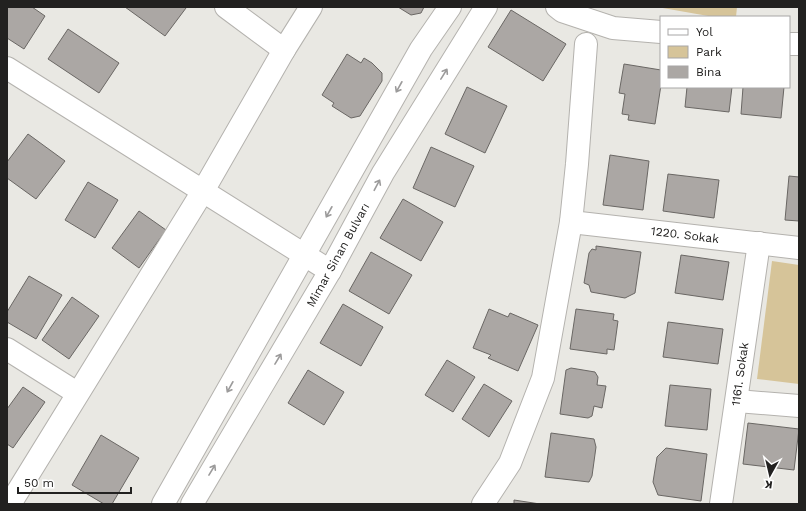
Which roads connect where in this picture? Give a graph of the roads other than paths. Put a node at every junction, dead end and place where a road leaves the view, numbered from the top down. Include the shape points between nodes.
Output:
1 (226, 7) edge
2 (311, 7) edge
3 (450, 7) edge
4 (486, 7) edge
5 (560, 9) edge
6 (613, 28) junction
7 (660, 32) edge
8 (586, 44) junction
9 (284, 50) junction
10 (7, 68) edge
11 (203, 191) junction
12 (571, 222) junction
13 (759, 243) junction
14 (799, 248) edge
15 (304, 256) junction
16 (330, 271) junction
17 (7, 349) edge
18 (77, 393) junction
19 (736, 401) junction
20 (799, 406) edge
21 (10, 504) edge
22 (163, 504) edge
23 (192, 504) edge
24 (483, 504) edge
25 (721, 504) edge

1 - 9 street
2 - 9 street
3 -> 15 street via 421,49
16 -> 4 street, Mimar Sinan Bulvarı via 383,173
5 - 6 street
5 - 8 street
6 - 7 street
6 - 8 street
8 - 12 street
9 - 11 street
10 - 11 street
11 - 15 street
11 - 18 street
12 - 13 street, 1220. Sokak
12 - 24 street via 543,378 510,463
13 - 14 street, 1220. Sokak
13 - 19 street, 1161. Sokak
15 - 16 street
15 -> 22 street
23 -> 16 street, Mimar Sinan Bulvarı
17 - 18 street
18 - 21 street
19 - 20 street
19 - 25 street, 1161. Sokak

